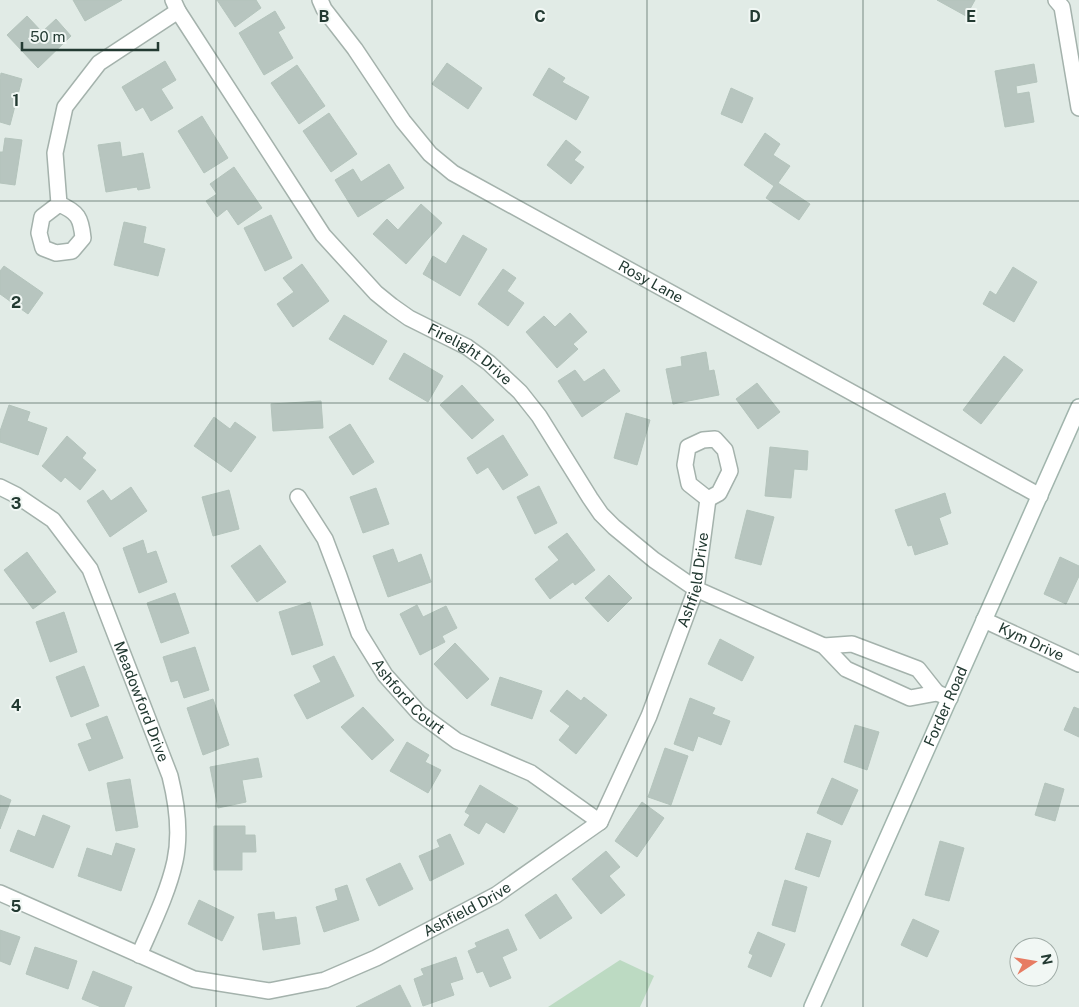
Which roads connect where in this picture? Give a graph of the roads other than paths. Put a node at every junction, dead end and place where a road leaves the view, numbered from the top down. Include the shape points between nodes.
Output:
1 (320, 0) edge
2 (1056, 0) edge
3 (176, 6) edge
4 (1079, 108) edge
5 (59, 204) dead end
6 (1079, 407) edge
7 (0, 487) edge
8 (1040, 496) junction
9 (298, 497) dead end
10 (708, 499) dead end
11 (696, 589) junction
12 (984, 620) junction
13 (824, 646) junction
14 (1079, 664) edge
15 (943, 696) junction
16 (600, 822) junction
17 (0, 893) edge
18 (139, 956) junction
19 (812, 1007) edge

1 - 8 street, Rosy Lane via 403,120 430,154 453,173
2 - 4 street via 1062,7
3 - 5 street via 99,62 65,107 55,153
3 - 11 street, Firelight Drive via 323,235 392,306 467,347 520,392 539,416 601,514 654,560
6 - 8 street, Forder Road
7 - 18 street, Meadowford Drive via 53,520 90,569 170,776 178,820 176,859
8 - 12 street, Forder Road
9 - 16 street, Ashford Court via 325,539 359,633 385,675 419,712 457,741 531,774
10 - 11 street, Ashfield Drive
11 - 13 street, Firelight Drive
11 - 16 street, Ashfield Drive via 650,716
12 - 14 street, Kym Drive
12 - 15 street, Forder Road
13 - 15 street, Firelight Drive via 846,669 910,698
13 - 15 street, Firelight Drive via 852,644 918,669
15 - 19 street, Forder Road
16 - 18 street, Ashfield Drive via 496,895 376,958 325,980 268,991 194,979
17 - 18 street, Ashfield Drive

